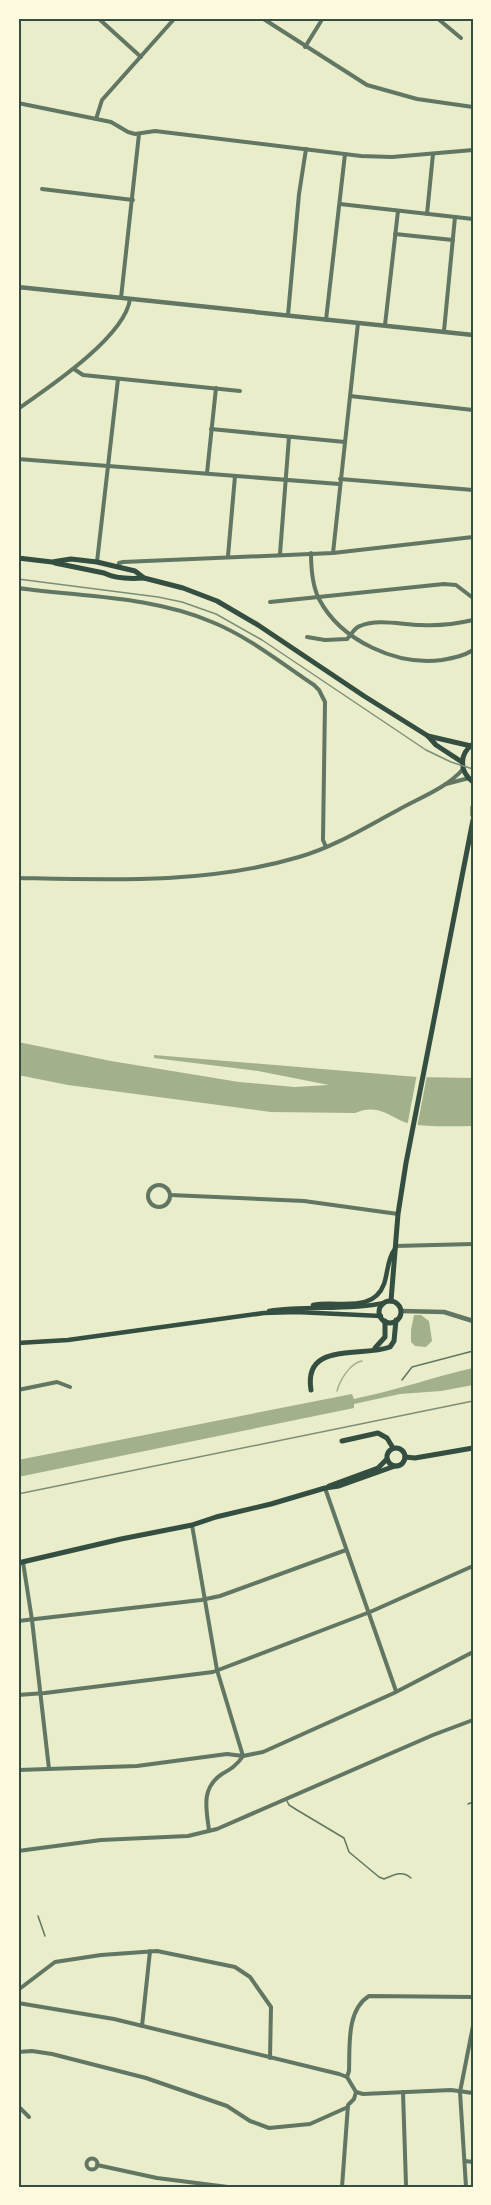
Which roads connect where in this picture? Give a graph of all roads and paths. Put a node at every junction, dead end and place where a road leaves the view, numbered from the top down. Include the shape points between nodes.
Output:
1 (98, 18) edge
2 (175, 18) edge
3 (262, 18) edge
4 (323, 18) edge
5 (437, 18) edge
6 (461, 38) dead end
7 (305, 47) junction
8 (141, 57) junction
9 (18, 103) edge
10 (473, 107) edge
11 (96, 119) junction
12 (139, 134) junction
13 (306, 149) junction
14 (473, 150) edge
15 (345, 154) junction
16 (432, 154) junction
17 (42, 189) dead end
18 (133, 200) junction
19 (339, 204) junction
20 (398, 211) junction
21 (427, 214) junction
22 (455, 217) junction
23 (473, 219) edge
24 (395, 234) junction
25 (129, 235) junction
26 (135, 236) dead end
27 (453, 240) junction
28 (18, 287) edge
29 (122, 298) junction
30 (130, 299) junction
31 (288, 315) junction
32 (326, 320) junction
33 (358, 323) junction
34 (385, 326) junction
35 (444, 331) junction
36 (473, 335) edge
37 (74, 369) junction
38 (118, 379) junction
39 (216, 388) junction
40 (240, 391) dead end
41 (350, 396) junction
42 (18, 409) edge
43 (473, 410) edge
44 (211, 429) junction
45 (289, 437) junction
46 (345, 442) junction
47 (18, 459) edge
48 (108, 466) junction
49 (207, 473) junction
50 (235, 476) junction
51 (285, 479) junction
52 (339, 481) junction
53 (473, 490) edge
54 (473, 537) edge
55 (311, 553) junction
56 (333, 553) junction
57 (280, 554) junction
58 (228, 556) junction
59 (18, 558) edge
60 (52, 562) junction
61 (97, 562) junction
62 (118, 567) junction
63 (104, 573) junction
64 (144, 578) junction
65 (18, 588) edge
66 (319, 597) junction
67 (473, 598) edge
68 (270, 602) dead end
69 (473, 620) edge
70 (351, 634) junction
71 (307, 638) dead end
72 (473, 650) edge
73 (428, 736) junction
74 (472, 745) edge
75 (462, 762) junction
76 (463, 769) junction
77 (471, 780) edge
78 (445, 784) junction
79 (473, 807) edge
80 (473, 815) edge
81 (472, 823) edge
82 (326, 847) junction
83 (18, 878) edge
84 (170, 1195) junction
85 (398, 1214) junction
86 (473, 1244) edge
87 (395, 1247) junction
88 (391, 1301) junction
89 (384, 1303) junction
90 (308, 1307) junction
91 (401, 1311) junction
92 (252, 1315) junction
93 (383, 1318) junction
94 (396, 1320) junction
95 (473, 1321) edge
96 (18, 1343) edge
97 (374, 1349) junction
98 (473, 1351) edge
99 (402, 1380) dead end
100 (70, 1386) dead end
101 (18, 1390) edge
102 (311, 1390) dead end
103 (342, 1441) dead end
104 (393, 1448) junction
105 (473, 1448) edge
106 (405, 1457) junction
107 (387, 1459) junction
108 (395, 1466) junction
109 (325, 1488) junction
110 (192, 1525) junction
111 (346, 1550) junction
112 (21, 1563) edge
113 (473, 1566) edge
114 (205, 1599) junction
115 (368, 1612) junction
116 (32, 1620) junction
117 (18, 1621) edge
118 (473, 1652) edge
119 (217, 1670) junction
120 (396, 1691) junction
121 (41, 1693) junction
122 (18, 1695) edge
123 (473, 1720) edge
124 (243, 1756) junction
125 (49, 1769) junction
126 (18, 1770) edge
127 (286, 1798) junction
128 (473, 1802) edge
129 (468, 1804) dead end
130 (209, 1830) junction
131 (18, 1851) edge
132 (411, 1878) dead end
133 (38, 1916) dead end
134 (45, 1936) dead end
135 (150, 1951) junction
136 (18, 1990) edge
137 (473, 1997) edge
138 (18, 2003) edge
139 (142, 2026) junction
140 (473, 2026) edge
141 (18, 2052) edge
142 (270, 2058) junction
143 (347, 2077) junction
144 (356, 2092) junction
145 (403, 2092) junction
146 (460, 2092) junction
147 (473, 2092) edge
148 (18, 2106) edge
149 (348, 2107) junction
150 (29, 2117) dead end
151 (465, 2161) junction
152 (473, 2162) edge
153 (97, 2166) dead end
154 (406, 2185) dead end
155 (228, 2187) edge
156 (342, 2187) edge
157 (466, 2187) edge

1 - 8 street
2 - 8 street
3 - 7 street
4 - 7 street
5 - 6 street
7 - 10 street via 354,78 382,90
8 - 11 street via 102,100
9 - 11 street
11 - 12 street
12 - 13 street via 155,131
12 - 18 street
13 - 15 street
13 - 31 street
14 - 16 street
15 - 16 street
15 - 19 street
16 - 21 street
17 - 18 street
18 - 25 street
19 - 20 street
19 - 32 street
20 - 21 street
20 - 24 street
21 - 22 street
22 - 23 street
22 - 27 street
24 - 27 street
24 - 34 street
25 - 26 street
25 - 29 street
27 - 35 street
28 - 29 street
29 - 30 street
30 - 31 street
30 - 37 street via 128,309 105,341
31 - 32 street
32 - 33 street
33 - 34 street
33 - 41 street
34 - 35 street
35 - 36 street
37 - 38 street via 83,375
37 - 42 street
38 - 39 street
38 - 48 street
39 - 40 street
39 - 44 street
41 - 43 street
41 - 46 street
44 - 45 street
44 - 49 street
45 - 46 street
45 - 51 street
46 - 52 street
47 - 48 street
48 - 49 street
48 - 61 street
49 - 50 street
50 - 51 street
50 - 58 street
51 - 52 street
51 - 57 street
52 - 53 street
52 - 56 street
54 - 56 street
55 - 56 street
55 - 57 street
55 - 66 street
57 - 58 street
58 - 62 street via 123,562
59 - 60 main road
60 - 61 main road
60 - 63 main road
61 - 62 main road
62 - 63 main road
62 - 64 main road
63 - 64 main road
64 - 73 main road via 183,588 240,613
65 - 82 street via 137,601 214,622 314,685 322,695 325,714
66 - 67 street via 444,584 456,585
66 - 68 street
66 - 70 street
69 - 70 street via 433,625 363,624
70 - 71 street via 347,639
70 - 72 street via 377,650 405,659 433,661
73 - 74 main road
73 - 75 main road
74 - 75 main road
75 - 76 main road
76 - 77 main road
76 - 78 street
77 - 78 street
78 - 82 street
79 - 80 main road
81 - 85 main road
82 - 83 street via 252,867 191,875 145,879
84 - 84 street via 168,1189 158,1185 150,1191 149,1198 152,1205 163,1207
84 - 85 street via 304,1201
85 - 87 main road
86 - 87 street
87 - 88 main road
87 - 90 main road via 381,1291 372,1300
88 - 89 main road
88 - 91 main road
89 - 90 main road via 355,1308
89 - 93 main road via 380,1308
90 - 92 main road
91 - 94 main road
91 - 95 street via 444,1312
92 - 93 main road via 296,1312
92 - 96 main road via 72,1340
93 - 94 main road
93 - 97 main road via 385,1337
94 - 97 main road via 394,1341 385,1349
97 - 102 main road via 320,1359 311,1370
98 - 99 lane via 412,1367
100 - 101 street via 57,1382
103 - 104 main road via 378,1433
104 - 106 main road via 401,1450
104 - 107 main road
105 - 106 main road
106 - 108 main road
107 - 108 main road
107 - 109 main road via 378,1468
108 - 109 main road
109 - 110 main road
109 - 111 street
110 - 112 main road
110 - 114 street
111 - 114 street
111 - 115 street
112 - 116 street
113 - 115 street
114 - 116 street
114 - 119 street
115 - 119 street
115 - 120 street
116 - 117 street
116 - 121 street
118 - 120 street
119 - 121 street
119 - 124 street
120 - 124 street via 263,1752
121 - 122 street
121 - 125 street
123 - 127 street
124 - 125 street via 227,1754 137,1766
124 - 130 street via 214,1780 207,1792
125 - 126 street
127 - 130 street
127 - 132 lane via 289,1805 344,1838 349,1852 379,1877 399,1873
128 - 129 lane
130 - 131 street via 188,1836 101,1840
133 - 134 lane
135 - 136 street via 55,1962
135 - 139 street
135 - 142 street via 235,1967 250,1977 271,2007
137 - 143 street via 363,1999 352,2020
138 - 139 street
139 - 142 street
140 - 146 street
141 - 149 street via 52,2054 146,2079 227,2106 269,2128 310,2124
142 - 143 street
143 - 144 street
144 - 145 street
144 - 149 street
145 - 146 street
145 - 154 street
146 - 147 street
146 - 151 street
148 - 150 street
149 - 156 street
151 - 152 street
151 - 157 street
153 - 155 street

